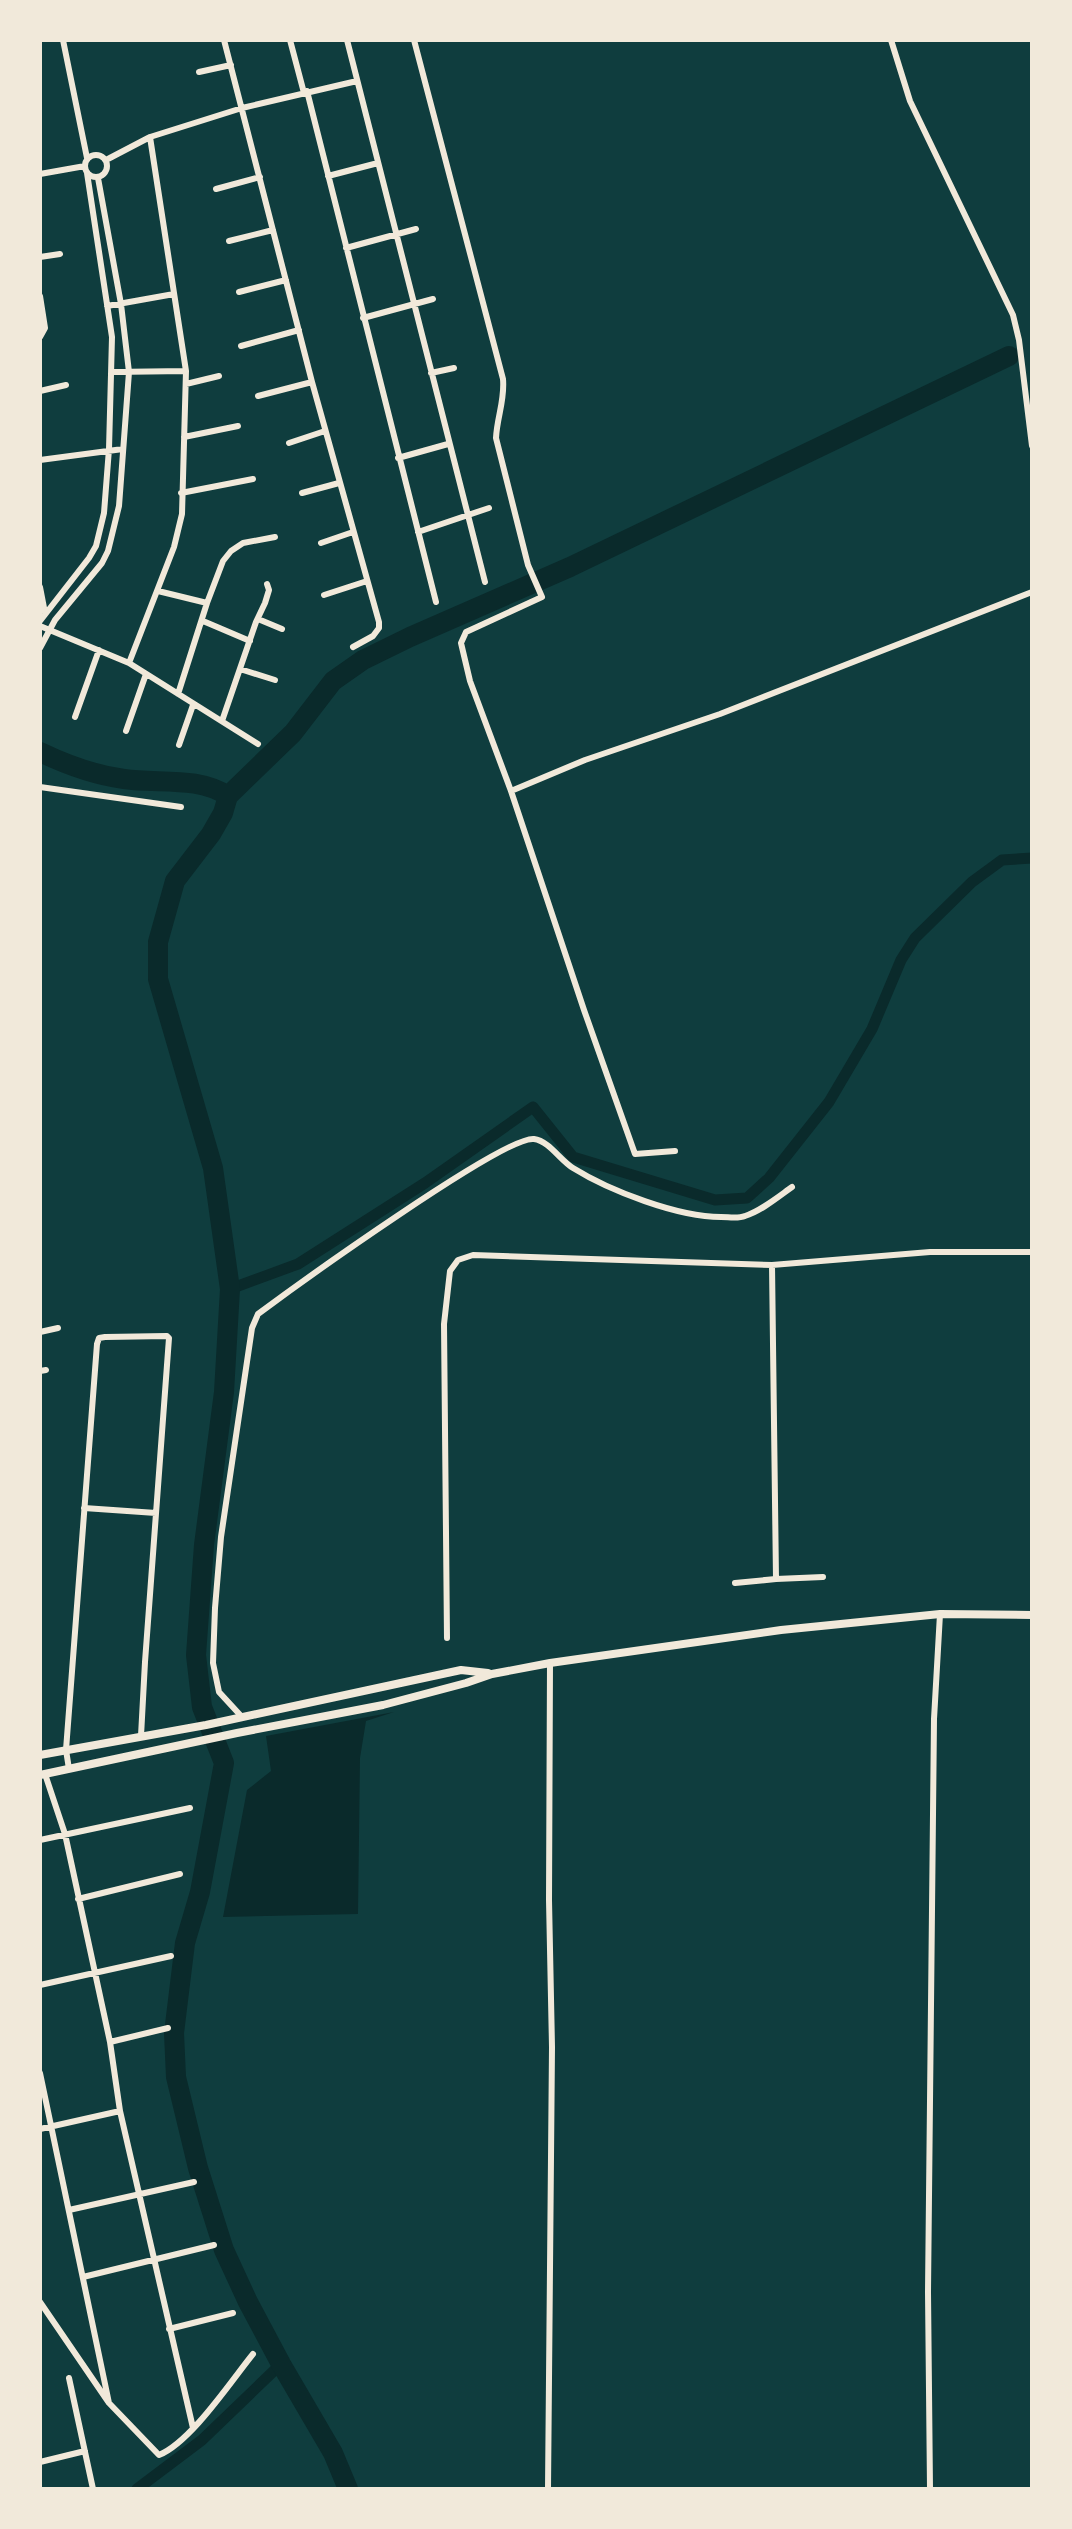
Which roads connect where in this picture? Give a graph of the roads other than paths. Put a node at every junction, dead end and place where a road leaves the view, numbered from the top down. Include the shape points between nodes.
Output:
1 (63, 40) edge
2 (224, 40) edge
3 (290, 40) edge
4 (347, 40) edge
5 (414, 40) edge
6 (891, 40) edge
7 (231, 65) junction
8 (199, 72) dead end
9 (357, 81) junction
10 (306, 92) junction
11 (242, 108) junction
12 (150, 137) junction
13 (87, 158) junction
14 (106, 160) junction
15 (378, 163) junction
16 (86, 170) junction
17 (40, 174) edge
18 (328, 176) junction
19 (260, 177) junction
20 (98, 178) junction
21 (216, 189) dead end
22 (416, 229) dead end
23 (273, 230) junction
24 (395, 234) junction
25 (229, 241) dead end
26 (346, 248) junction
27 (60, 254) dead end
28 (40, 257) edge
29 (286, 280) junction
30 (239, 292) dead end
31 (174, 294) junction
32 (40, 296) edge
33 (433, 299) dead end
34 (121, 304) junction
35 (413, 305) junction
36 (107, 306) junction
37 (363, 318) junction
38 (299, 330) junction
39 (40, 337) edge
40 (241, 346) dead end
41 (454, 368) dead end
42 (186, 371) junction
43 (112, 372) junction
44 (129, 372) junction
45 (431, 373) junction
46 (219, 376) dead end
47 (312, 382) junction
48 (186, 384) junction
49 (66, 385) dead end
50 (40, 391) edge
51 (258, 396) dead end
52 (238, 426) dead end
53 (325, 431) junction
54 (184, 437) junction
55 (289, 443) dead end
56 (448, 444) junction
57 (1032, 446) edge
58 (109, 449) junction
59 (123, 449) junction
60 (398, 458) junction
61 (40, 460) edge
62 (253, 479) dead end
63 (339, 483) junction
64 (181, 493) junction
65 (302, 493) dead end
66 (489, 508) dead end
67 (467, 515) junction
68 (353, 532) junction
69 (418, 532) junction
70 (275, 537) dead end
71 (321, 543) dead end
72 (367, 581) junction
73 (485, 582) dead end
74 (267, 584) dead end
75 (40, 587) edge
76 (158, 591) junction
77 (1032, 592) edge
78 (324, 595) dead end
79 (436, 602) dead end
80 (207, 603) junction
81 (45, 613) junction
82 (258, 619) junction
83 (203, 621) junction
84 (40, 624) edge
85 (50, 629) junction
86 (282, 629) dead end
87 (250, 641) junction
88 (353, 647) dead end
89 (40, 648) edge
90 (99, 650) junction
91 (129, 663) junction
92 (240, 669) junction
93 (146, 674) junction
94 (275, 680) dead end
95 (178, 694) junction
96 (193, 705) junction
97 (75, 717) dead end
98 (222, 721) junction
99 (126, 731) dead end
100 (258, 744) dead end
101 (179, 745) dead end
102 (40, 787) edge
103 (511, 791) junction
104 (181, 807) dead end
105 (675, 1151) dead end
106 (792, 1187) dead end
107 (1032, 1252) edge
108 (772, 1265) junction
109 (58, 1328) dead end
110 (40, 1332) edge
111 (84, 1508) junction
112 (156, 1513) junction
113 (823, 1577) dead end
114 (776, 1579) junction
115 (735, 1583) dead end
116 (940, 1614) junction
117 (1032, 1615) edge
118 (447, 1638) dead end
119 (550, 1663) junction
120 (492, 1674) junction
121 (238, 1718) junction
122 (141, 1736) junction
123 (66, 1750) junction
124 (40, 1755) edge
125 (69, 1769) junction
126 (42, 1775) edge
127 (190, 1808) dead end
128 (65, 1834) junction
129 (40, 1840) edge
130 (180, 1874) dead end
131 (78, 1899) junction
132 (171, 1956) dead end
133 (95, 1972) junction
134 (40, 1985) edge
135 (168, 2028) dead end
136 (110, 2042) junction
137 (40, 2073) edge
138 (120, 2111) junction
139 (51, 2127) junction
140 (40, 2129) edge
141 (194, 2182) dead end
142 (138, 2194) junction
143 (69, 2210) junction
144 (214, 2245) dead end
145 (153, 2260) junction
146 (83, 2277) junction
147 (40, 2302) edge
148 (233, 2313) dead end
149 (169, 2329) junction
150 (253, 2354) dead end
151 (69, 2378) dead end
152 (109, 2403) junction
153 (193, 2428) junction
154 (85, 2451) junction
155 (40, 2462) edge
156 (93, 2489) edge
157 (548, 2489) edge
158 (930, 2489) edge

1 - 13 street
2 - 7 street
3 - 10 street
4 - 9 street
5 - 103 street via 503,379 496,438 528,565 542,597 466,632 461,643
6 - 57 street via 910,101 1013,315
7 - 8 street
7 - 11 street
9 - 10 street
9 - 15 street
10 - 11 street
10 - 18 street
11 - 12 street
11 - 19 street
12 - 14 street
12 - 31 street
13 - 14 street via 100,155
13 - 16 street
14 - 20 street via 106,171
15 - 18 street
15 - 24 street
16 - 17 street
16 - 20 street
16 - 36 street
18 - 26 street
19 - 21 street
19 - 23 street
20 - 34 street
22 - 24 street
23 - 25 street
23 - 29 street
24 - 26 street
24 - 35 street
26 - 37 street
27 - 28 street
29 - 30 street
29 - 38 street
31 - 34 street
31 - 42 street
32 - 39 street via 45,328
33 - 35 street
34 - 36 street
34 - 44 street
35 - 37 street
35 - 45 street
36 - 43 street
37 - 60 street
38 - 40 street
38 - 47 street
41 - 45 street
42 - 44 street
42 - 48 street
43 - 44 street
43 - 58 street
44 - 59 street
45 - 56 street
46 - 48 street
47 - 51 street
47 - 53 street
48 - 54 street
49 - 50 street
52 - 54 street
53 - 55 street
53 - 63 street
54 - 64 street
56 - 60 street
56 - 67 street
58 - 59 street
58 - 61 street
58 - 81 street via 96,546
59 - 85 street via 119,506 108,551
60 - 69 street
62 - 64 street
63 - 65 street
63 - 68 street
64 - 76 street via 179,530
66 - 67 street
67 - 69 street
67 - 73 street
68 - 71 street
68 - 72 street
69 - 79 street
70 - 80 street via 231,551
72 - 78 street
72 - 88 street via 379,628
74 - 82 street
75 - 81 street
76 - 80 street
76 - 91 street
77 - 103 street
80 - 83 street
81 - 84 street
82 - 86 street
82 - 87 street
83 - 87 street
83 - 95 street
84 - 85 street
85 - 89 street
85 - 90 street
87 - 92 street
90 - 91 street
90 - 97 street
91 - 93 street
92 - 94 street
92 - 98 street
93 - 95 street
93 - 99 street
95 - 96 street
96 - 98 street
96 - 101 street
98 - 100 street
102 - 104 street
103 - 105 street via 635,1154
106 - 121 street via 745,1216 707,1218 590,1178 534,1139 517,1142 378,1229 258,1314 221,1537 215,1608 213,1663 219,1692
107 - 108 street via 930,1252
108 - 114 street
108 - 118 street via 473,1255 458,1260 450,1271 443,1328
109 - 110 street
111 - 112 street
111 - 112 street via 99,1338 167,1336
111 - 123 street
112 - 122 street
113 - 114 street
114 - 115 street
116 - 117 main road
116 - 119 main road
116 - 158 street via 934,1735
119 - 120 main road
119 - 157 street
120 - 121 main road via 461,1670
120 - 125 main road via 383,1705
121 - 122 main road
122 - 123 main road
123 - 124 main road
123 - 125 street
125 - 126 main road
126 - 128 street
127 - 128 street
128 - 129 street
128 - 131 street
130 - 131 street
131 - 133 street
132 - 133 street
133 - 134 street
133 - 136 street
135 - 136 street
136 - 138 street
137 - 139 street
138 - 139 street
138 - 142 street
139 - 140 street
139 - 143 street
141 - 142 street
142 - 143 street
142 - 145 street
143 - 146 street
144 - 145 street
145 - 146 street
145 - 149 street
146 - 152 street
147 - 152 street
148 - 149 street
149 - 153 street
150 - 153 street
151 - 154 street
152 - 153 street via 159,2455
154 - 155 street
154 - 156 street

